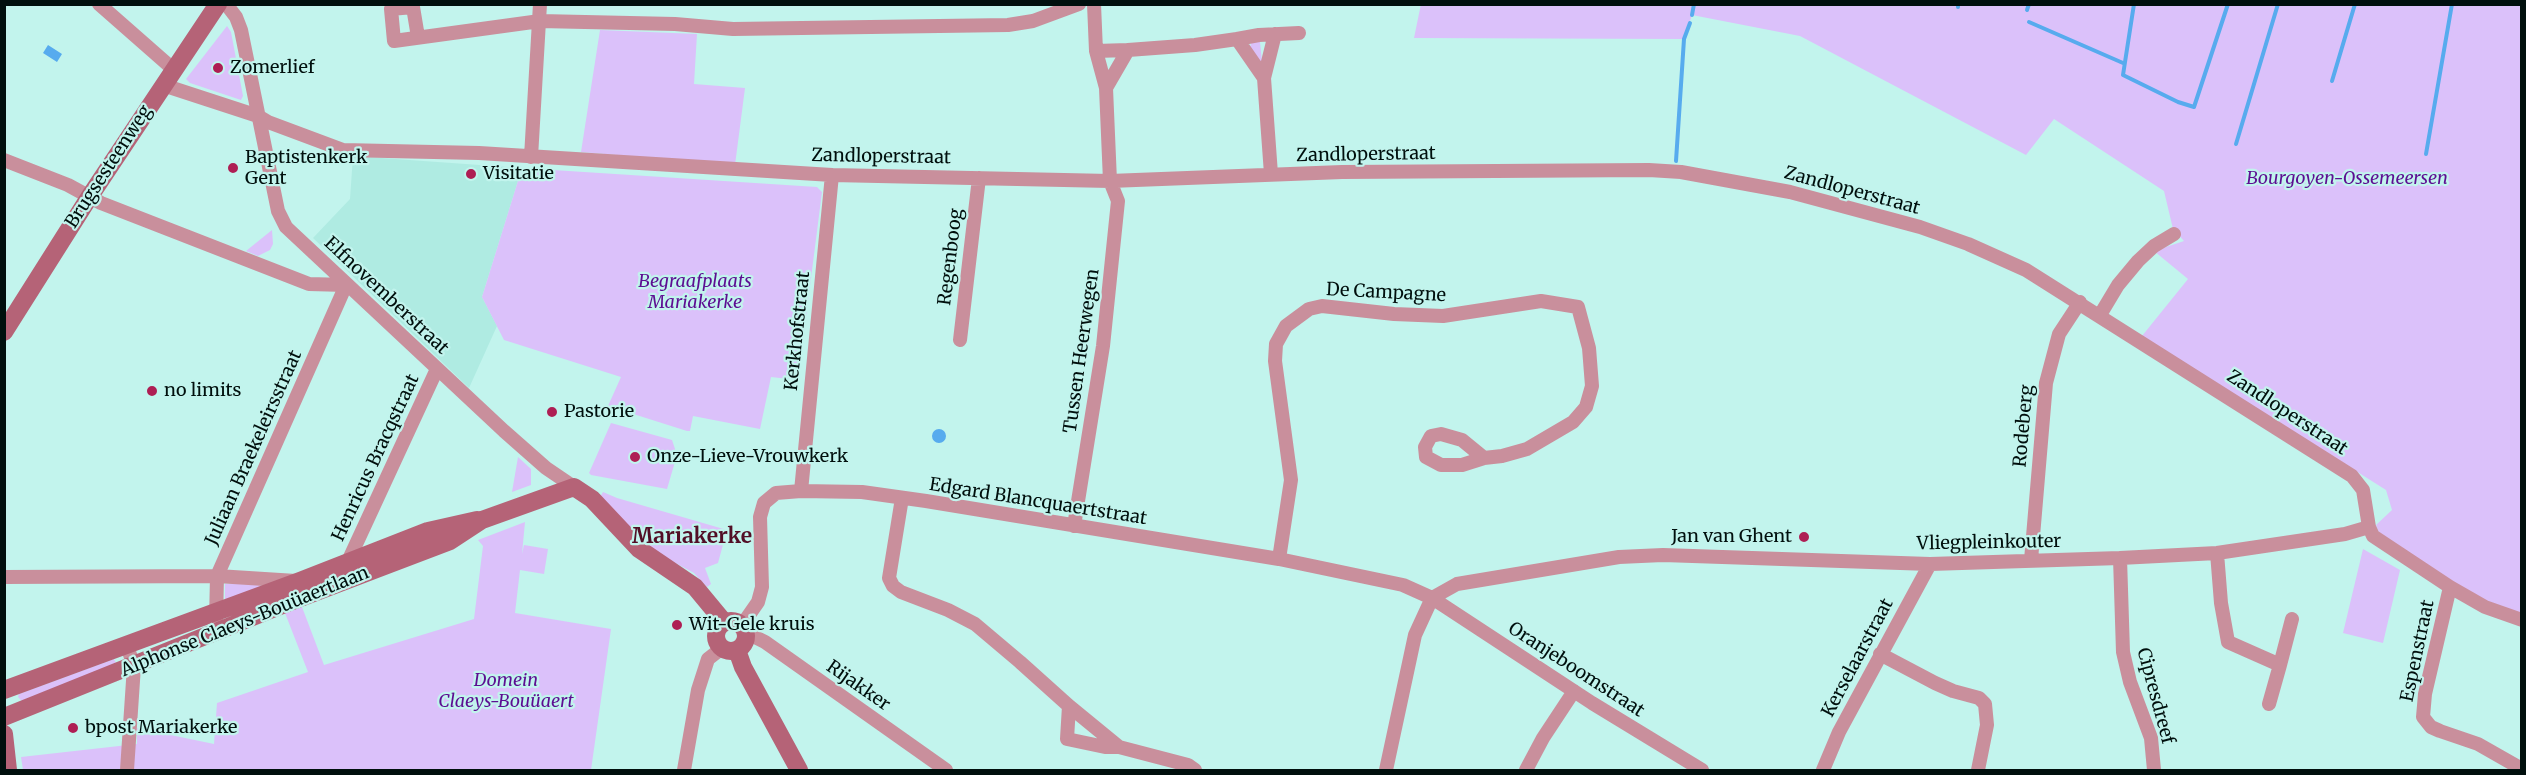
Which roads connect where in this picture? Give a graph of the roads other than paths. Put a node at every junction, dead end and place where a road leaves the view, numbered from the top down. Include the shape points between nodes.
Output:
1 (99, 4) edge
2 (218, 4) edge
3 (226, 4) edge
4 (540, 4) edge
5 (1079, 4) edge
6 (1094, 4) edge
7 (540, 21) junction
8 (1299, 33) dead end
9 (1275, 34) junction
10 (418, 38) dead end
11 (1237, 39) junction
12 (1128, 50) junction
13 (1096, 51) junction
14 (174, 69) junction
15 (1264, 78) junction
16 (163, 85) junction
17 (1106, 88) junction
18 (258, 116) junction
19 (531, 157) junction
20 (4, 160) edge
21 (1271, 174) junction
22 (832, 175) junction
23 (979, 178) junction
24 (1110, 181) junction
25 (90, 196) junction
26 (2174, 234) dead end
27 (346, 285) junction
28 (2079, 302) junction
29 (2100, 315) junction
30 (4, 332) edge
31 (960, 339) dead end
32 (437, 369) junction
33 (1484, 458) dead end
34 (574, 487) junction
35 (801, 491) junction
36 (902, 498) junction
37 (482, 520) junction
38 (1074, 526) junction
39 (2369, 526) junction
40 (2217, 553) junction
41 (2120, 558) junction
42 (1278, 559) junction
43 (2031, 560) junction
44 (348, 561) junction
45 (1930, 564) junction
46 (217, 576) junction
47 (4, 577) edge
48 (300, 581) junction
49 (339, 584) junction
50 (2450, 587) junction
51 (1432, 598) junction
52 (2292, 620) dead end
53 (2522, 620) edge
54 (216, 622) junction
55 (723, 622) junction
56 (737, 640) junction
57 (127, 646) junction
58 (1880, 654) junction
59 (2280, 665) junction
60 (134, 666) junction
61 (4, 690) edge
62 (1574, 691) junction
63 (2269, 704) dead end
64 (1069, 706) junction
65 (4, 717) edge
66 (4, 734) edge
67 (1119, 747) junction
68 (6, 761) edge
69 (2522, 769) edge
70 (1700, 770) edge
71 (127, 771) edge
72 (684, 771) edge
73 (799, 771) edge
74 (946, 771) edge
75 (1196, 771) edge
76 (1386, 771) edge
77 (1526, 771) edge
78 (1823, 771) edge
79 (1978, 771) edge
80 (2154, 771) edge

1 - 14 street
2 - 14 street, Brugsesteenweg
3 - 18 street, Elfnovemberstraat via 241,30
4 - 7 street
5 - 7 street via 1033,21 1008,25 733,29
6 - 13 street, Tussen Heerwegen
7 - 10 street
7 - 19 street
8 - 9 street
9 - 11 street
9 - 15 street
11 - 12 street
11 - 15 street
12 - 13 street
12 - 17 street
13 - 17 street, Tussen Heerwegen
14 - 16 street, Brugsesteenweg
15 - 21 street
16 - 18 street, Zandloperstraat
16 - 25 street, Brugsesteenweg
17 - 24 street, Tussen Heerwegen
18 - 19 street, Zandloperstraat via 343,150
18 - 27 street, Elfnovemberstraat via 278,211 286,227
19 - 22 street, Zandloperstraat
20 - 25 street
21 - 24 street, Zandloperstraat
21 - 28 street, Zandloperstraat via 1624,169 1681,172 1790,192 1920,227 2006,260
22 - 23 street, Zandloperstraat
22 - 35 street, Kerkhofstraat
23 - 24 street, Zandloperstraat
23 - 31 street, Regenboog
24 - 38 street, Tussen Heerwegen via 1118,201 1104,335
25 - 27 street via 309,284
25 - 30 street, Brugsesteenweg
26 - 29 street via 2138,261
27 - 32 street, Elfnovemberstraat
27 - 46 street, Juliaan Braekeleirsstraat
28 - 29 street, Zandloperstraat
28 - 43 street, Rodeberg via 2059,334 2046,383
29 - 39 street, Zandloperstraat via 2352,476 2363,490
32 - 34 street, Elfnovemberstraat via 546,468
32 - 44 street, Henricus Bracqstraat
33 - 42 street, De Campagne via 1527,449 1573,422 1586,407 1592,386 1591,367 1578,307 1541,301 1443,316 1322,306 1309,309 1286,326 1276,344 1291,480
34 - 37 street, Alphonse Claeys-Bouüaertlaan
34 - 55 street via 592,498 639,549 695,587
35 - 36 street, Edgard Blancquaertstraat via 862,492
35 - 56 street, Edgard Blancquaertstraat via 776,493 757,519 762,587
36 - 38 street, Edgard Blancquaertstraat
36 - 64 street via 889,578 893,586 975,624
37 - 44 street, Alphonse Claeys-Bouüaertlaan via 428,531
37 - 49 street, Alphonse Claeys-Bouüaertlaan via 450,541
38 - 42 street, Edgard Blancquaertstraat
39 - 40 street, Vliegpleinkouter via 2345,534
39 - 50 street via 2373,536
40 - 41 street, Vliegpleinkouter
40 - 59 street via 2228,642
41 - 43 street, Vliegpleinkouter
41 - 80 street, Cipresdreef via 2123,652 2151,738
42 - 51 street, Edgard Blancquaertstraat via 1403,585
43 - 45 street, Vliegpleinkouter
44 - 48 street, Alphonse Claeys-Bouüaertlaan
44 - 49 street, Henricus Bracqstraat
45 - 51 street, Vliegpleinkouter via 1684,555 1619,557 1457,584
45 - 58 street, Kerselaarstraat
46 - 47 street
46 - 48 street
46 - 54 street, Juliaan Braekeleirsstraat
48 - 54 street, Alphonse Claeys-Bouüaertlaan
49 - 54 street, Alphonse Claeys-Bouüaertlaan
50 - 53 street via 2485,607
50 - 69 street, Espenstraat via 2424,693 2423,717 2431,727 2478,744
51 - 62 street, Oranjeboomstraat
51 - 76 street via 1416,635
52 - 59 street
54 - 57 street, Alphonse Claeys-Bouüaertlaan
54 - 60 street, Alphonse Claeys-Bouüaertlaan
55 - 56 street via 733,620
55 - 56 street via 716,640
56 - 72 street, Edgard Blancquaertstraat via 708,659 698,690
56 - 73 street via 743,667
56 - 74 street, Rijakker via 755,638 765,642
57 - 60 street
57 - 61 street, Alphonse Claeys-Bouüaertlaan
58 - 78 street, Kerselaarstraat
58 - 79 street via 1986,704 1988,725
59 - 63 street
60 - 65 street, Alphonse Claeys-Bouüaertlaan
60 - 71 street
62 - 70 street, Oranjeboomstraat
62 - 77 street
64 - 67 street
64 - 67 street via 1067,739
66 - 68 street
67 - 75 street via 1188,765

